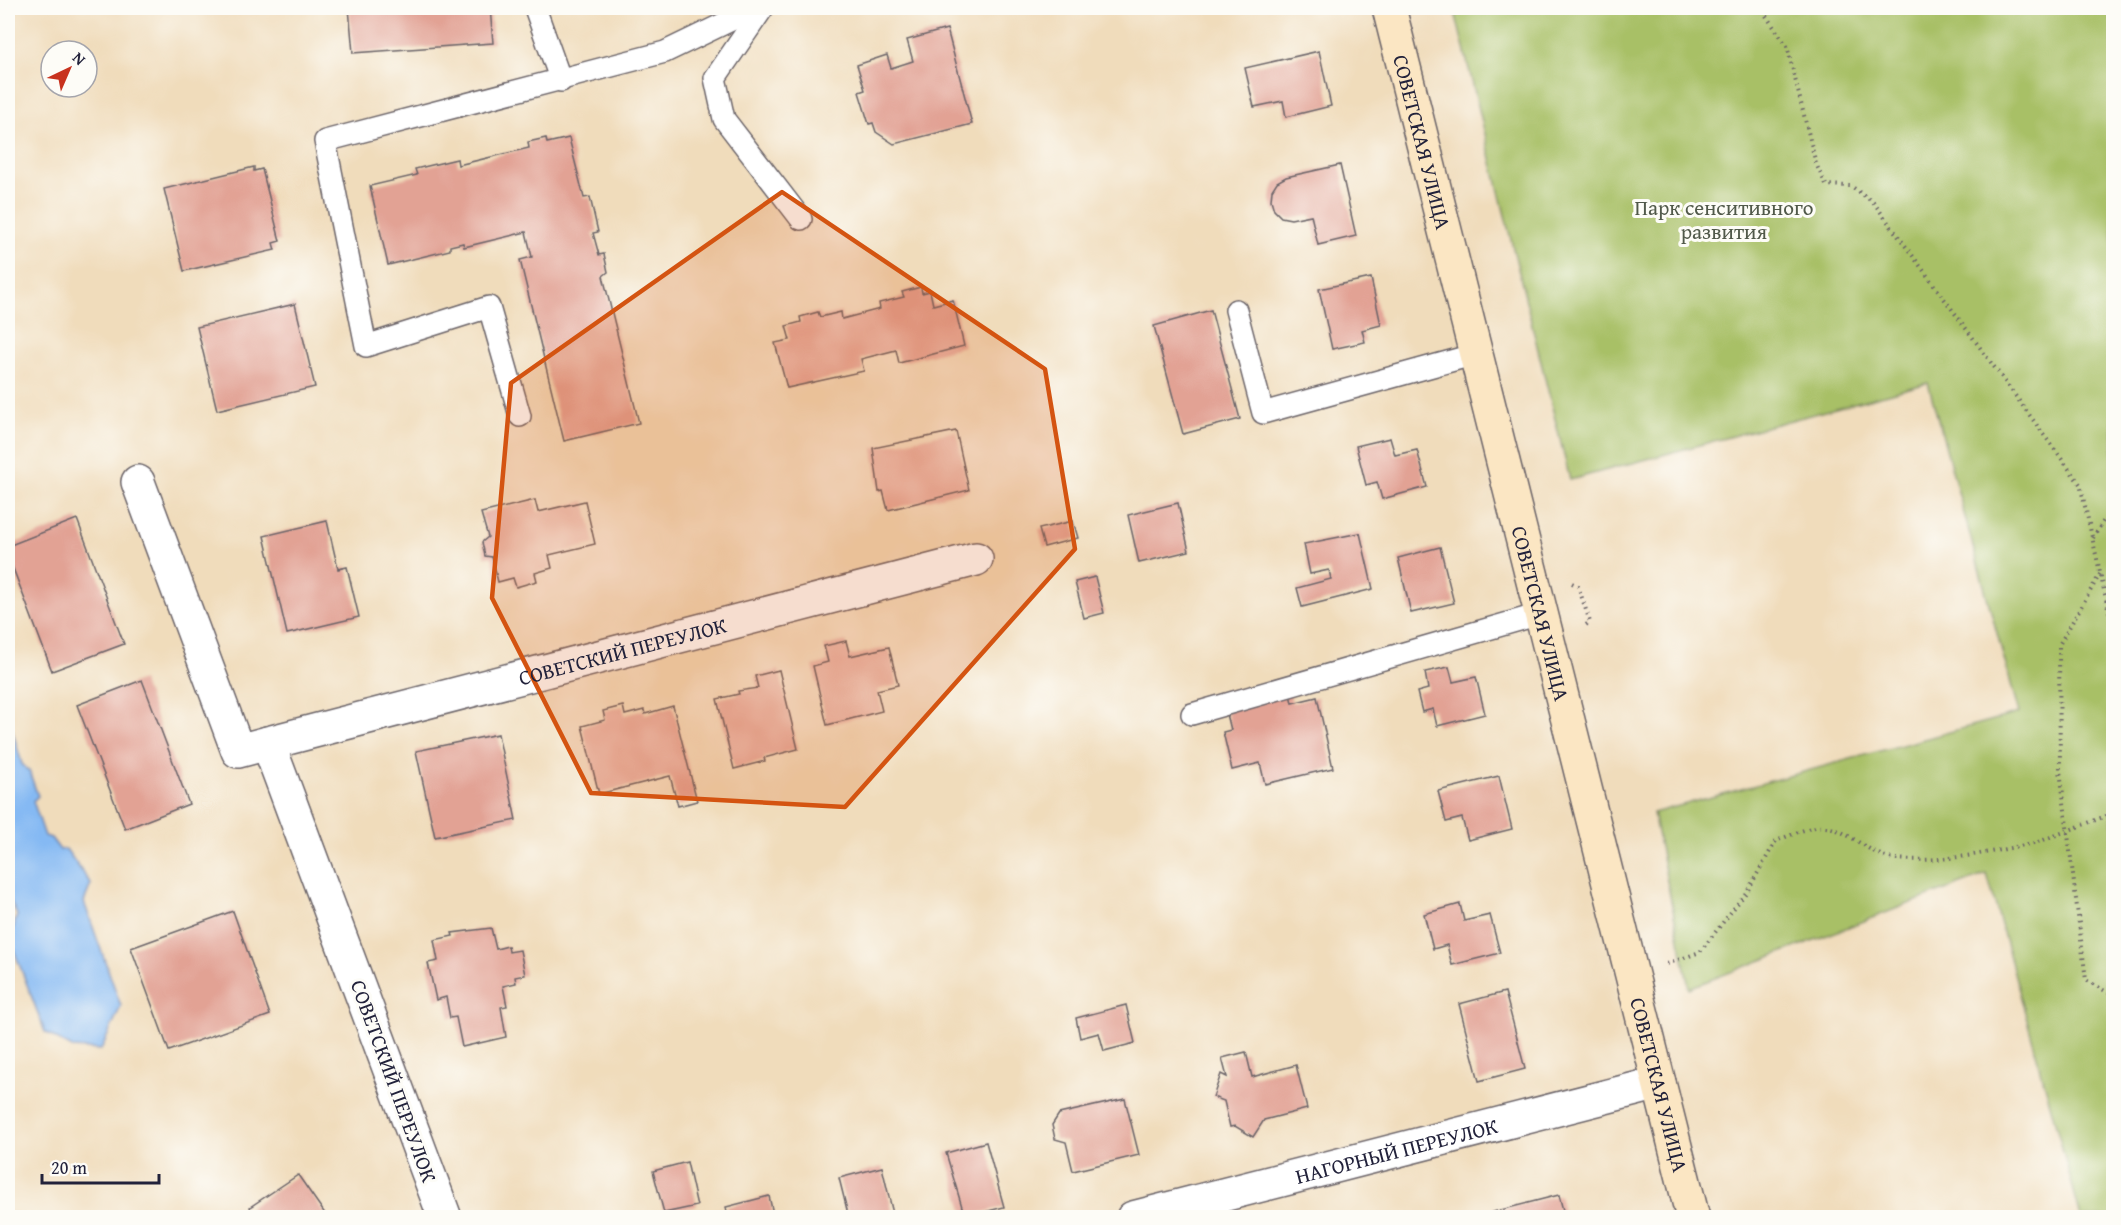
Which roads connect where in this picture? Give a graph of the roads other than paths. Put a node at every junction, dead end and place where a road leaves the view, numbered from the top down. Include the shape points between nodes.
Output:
1 (535, 8) edge
2 (756, 8) edge
3 (763, 8) edge
4 (1389, 8) edge
5 (561, 81) junction
6 (801, 219) dead end
7 (1236, 310) dead end
8 (1476, 354) junction
9 (519, 416) dead end
10 (138, 482) dead end
11 (976, 559) dead end
12 (1540, 614) junction
13 (1192, 714) dead end
14 (268, 743) junction
15 (1659, 1083) junction
16 (445, 1218) edge
17 (1133, 1218) edge
18 (1693, 1218) edge

1 - 5 lane
2 - 5 lane via 665,52
3 - 6 lane via 715,78 724,119
4 - 8 main road, СОВЕТСКАЯ УЛИЦА
5 - 9 lane via 326,141 366,346 489,307
7 - 8 lane via 1263,413
8 - 12 main road, СОВЕТСКАЯ УЛИЦА
10 - 14 street, СОВЕТСКИЙ ПЕРЕУЛОК via 238,751
11 - 14 street, СОВЕТСКИЙ ПЕРЕУЛОК
12 - 13 lane
12 - 15 main road, СОВЕТСКАЯ УЛИЦА
14 - 16 street, СОВЕТСКИЙ ПЕРЕУЛОК
15 - 17 street, НАГОРНЫЙ ПЕРЕУЛОК
15 - 18 main road, СОВЕТСКАЯ УЛИЦА

